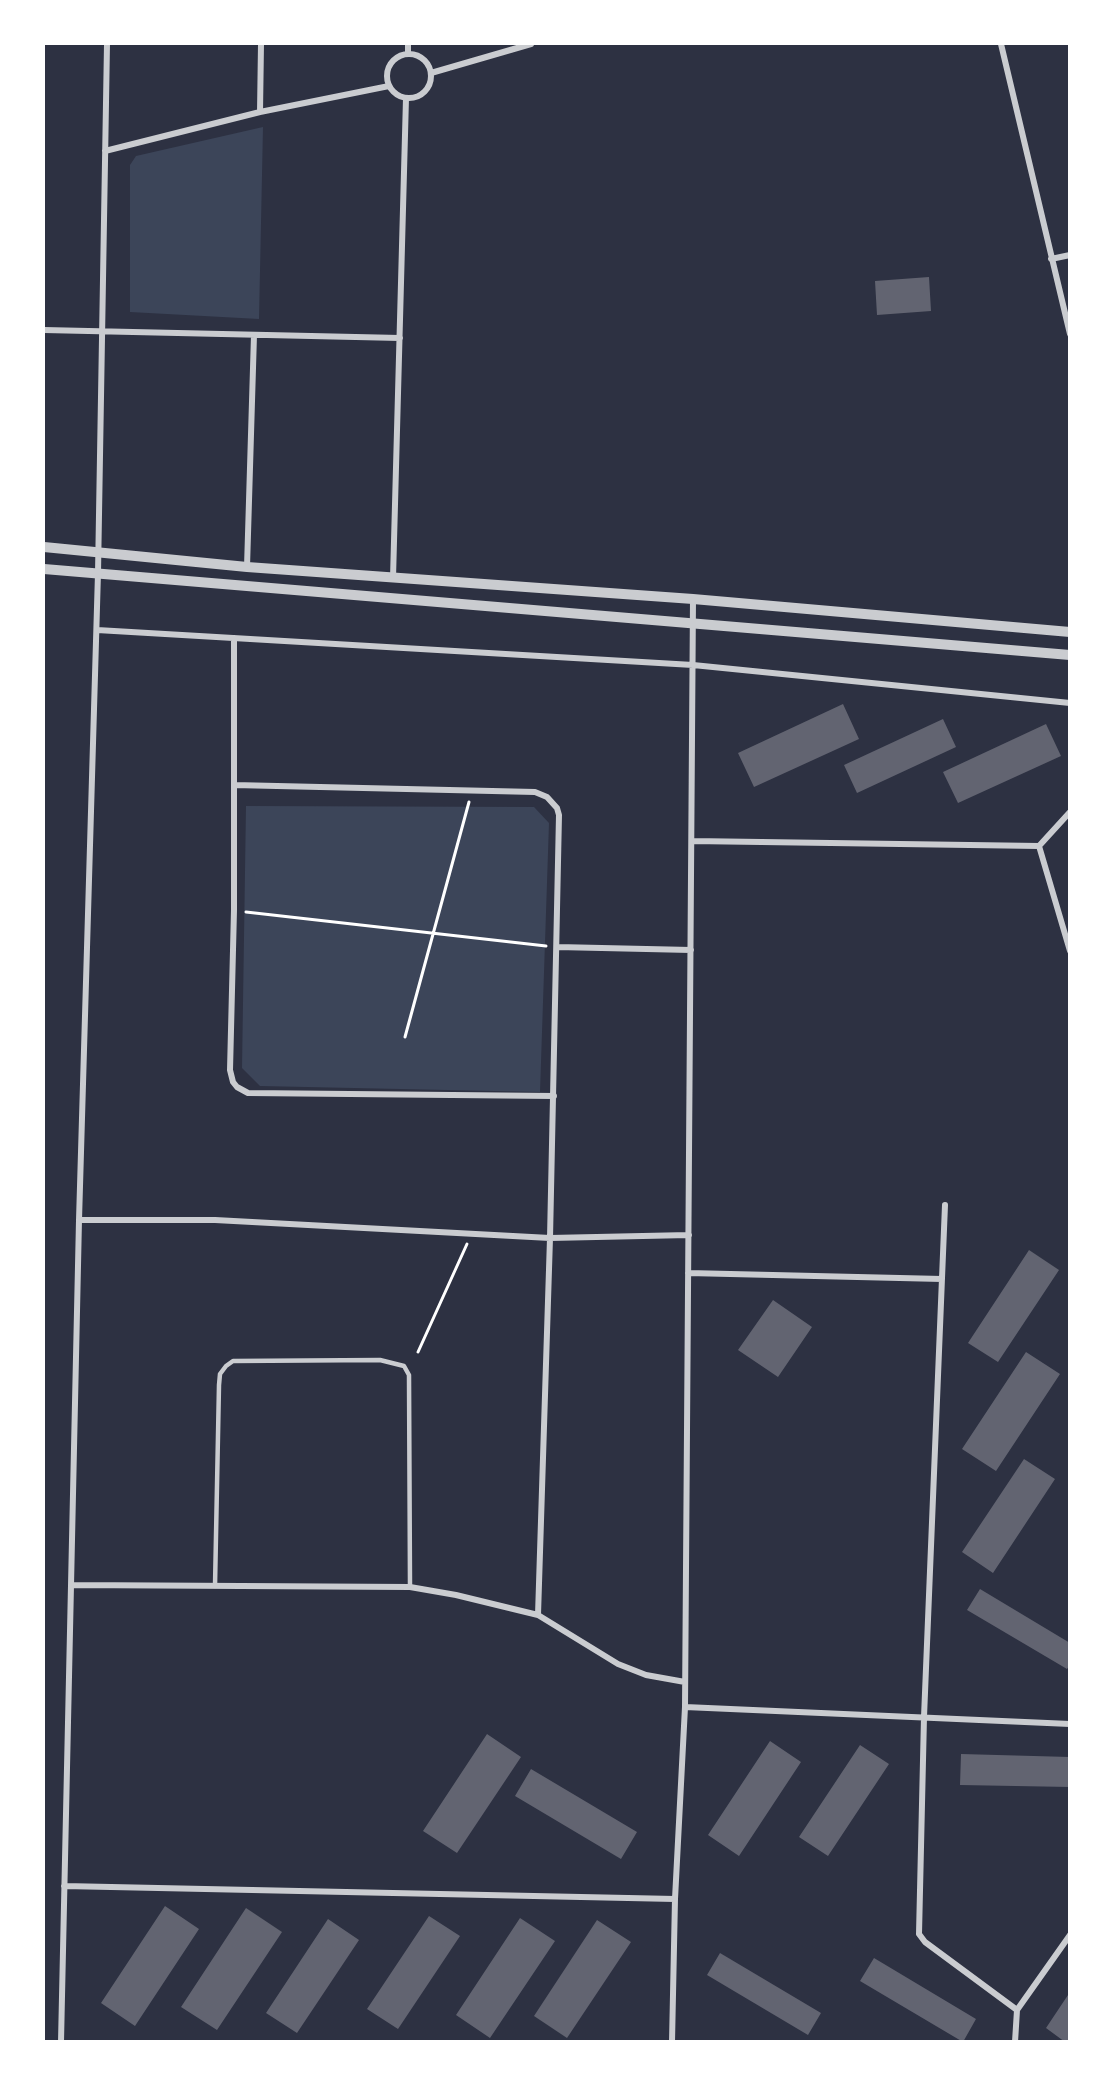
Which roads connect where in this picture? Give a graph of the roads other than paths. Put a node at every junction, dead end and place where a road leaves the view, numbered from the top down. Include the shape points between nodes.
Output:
1 (107, 44) edge
2 (261, 44) edge
3 (408, 44) edge
4 (531, 44) edge
5 (1001, 44) edge
6 (408, 54) junction
7 (431, 73) junction
8 (389, 86) junction
9 (406, 99) junction
10 (260, 112) junction
11 (105, 151) junction
12 (1070, 255) edge
13 (1051, 259) junction
14 (44, 330) edge
15 (103, 331) junction
16 (254, 334) junction
17 (1070, 334) edge
18 (400, 338) junction
19 (44, 547) edge
20 (99, 553) junction
21 (247, 567) junction
22 (44, 569) edge
23 (98, 573) junction
24 (393, 578) junction
25 (693, 598) junction
26 (694, 623) junction
27 (97, 630) junction
28 (1070, 632) edge
29 (234, 638) junction
30 (1070, 655) edge
31 (693, 665) junction
32 (1070, 703) edge
33 (234, 785) junction
34 (1070, 812) edge
35 (692, 841) junction
36 (1039, 846) junction
37 (557, 947) junction
38 (691, 950) junction
39 (1070, 951) edge
40 (554, 1096) junction
41 (945, 1205) dead end
42 (79, 1220) junction
43 (689, 1235) junction
44 (550, 1238) junction
45 (688, 1274) junction
46 (942, 1279) junction
47 (72, 1585) junction
48 (215, 1586) junction
49 (410, 1587) junction
50 (538, 1615) junction
51 (685, 1682) junction
52 (685, 1707) junction
53 (924, 1717) junction
54 (1070, 1724) edge
55 (64, 1886) junction
56 (675, 1899) junction
57 (1070, 1935) edge
58 (1017, 2010) junction
59 (61, 2042) edge
60 (672, 2042) edge
61 (1015, 2042) edge

1 - 11 street
2 - 10 street
3 - 6 street
4 - 7 street
5 - 13 street
6 - 7 street via 422,58
6 - 8 street via 390,64
7 - 9 street via 427,90
8 - 9 street
8 - 10 street
9 - 18 street
10 - 11 street
11 - 15 street
12 - 13 street
13 - 17 street
14 - 15 street
15 - 16 street
15 - 20 street
16 - 18 street
16 - 21 street
18 - 24 street
19 - 20 street
20 - 21 street
20 - 23 street
21 - 24 street
22 - 23 street
23 - 26 street
23 - 27 street
24 - 25 street
25 - 26 street
25 - 28 street
26 - 30 street
26 - 31 street
27 - 29 street
27 - 42 street
29 - 31 street
29 - 33 street
31 - 32 street
31 - 35 street
33 - 37 street via 535,792 548,797 560,815
33 - 40 street via 230,1070 233,1082 242,1091
34 - 36 street
35 - 36 street
35 - 38 street
36 - 39 street
37 - 38 street
37 - 40 street
38 - 43 street
40 - 44 street
41 - 46 street
42 - 44 street via 215,1220
42 - 47 street
43 - 44 street
43 - 45 street
44 - 50 street
45 - 46 street
45 - 51 street
46 - 53 street
47 - 48 street
47 - 55 street
48 - 49 street
48 - 49 lane via 220,1374 233,1361 381,1360 404,1366 409,1375
49 - 50 street
50 - 51 street via 618,1664 645,1675
51 - 52 street
52 - 53 street
52 - 56 street
53 - 54 street
53 - 58 street via 919,1934
55 - 56 street
55 - 59 street
56 - 60 street
57 - 58 street
58 - 61 street

